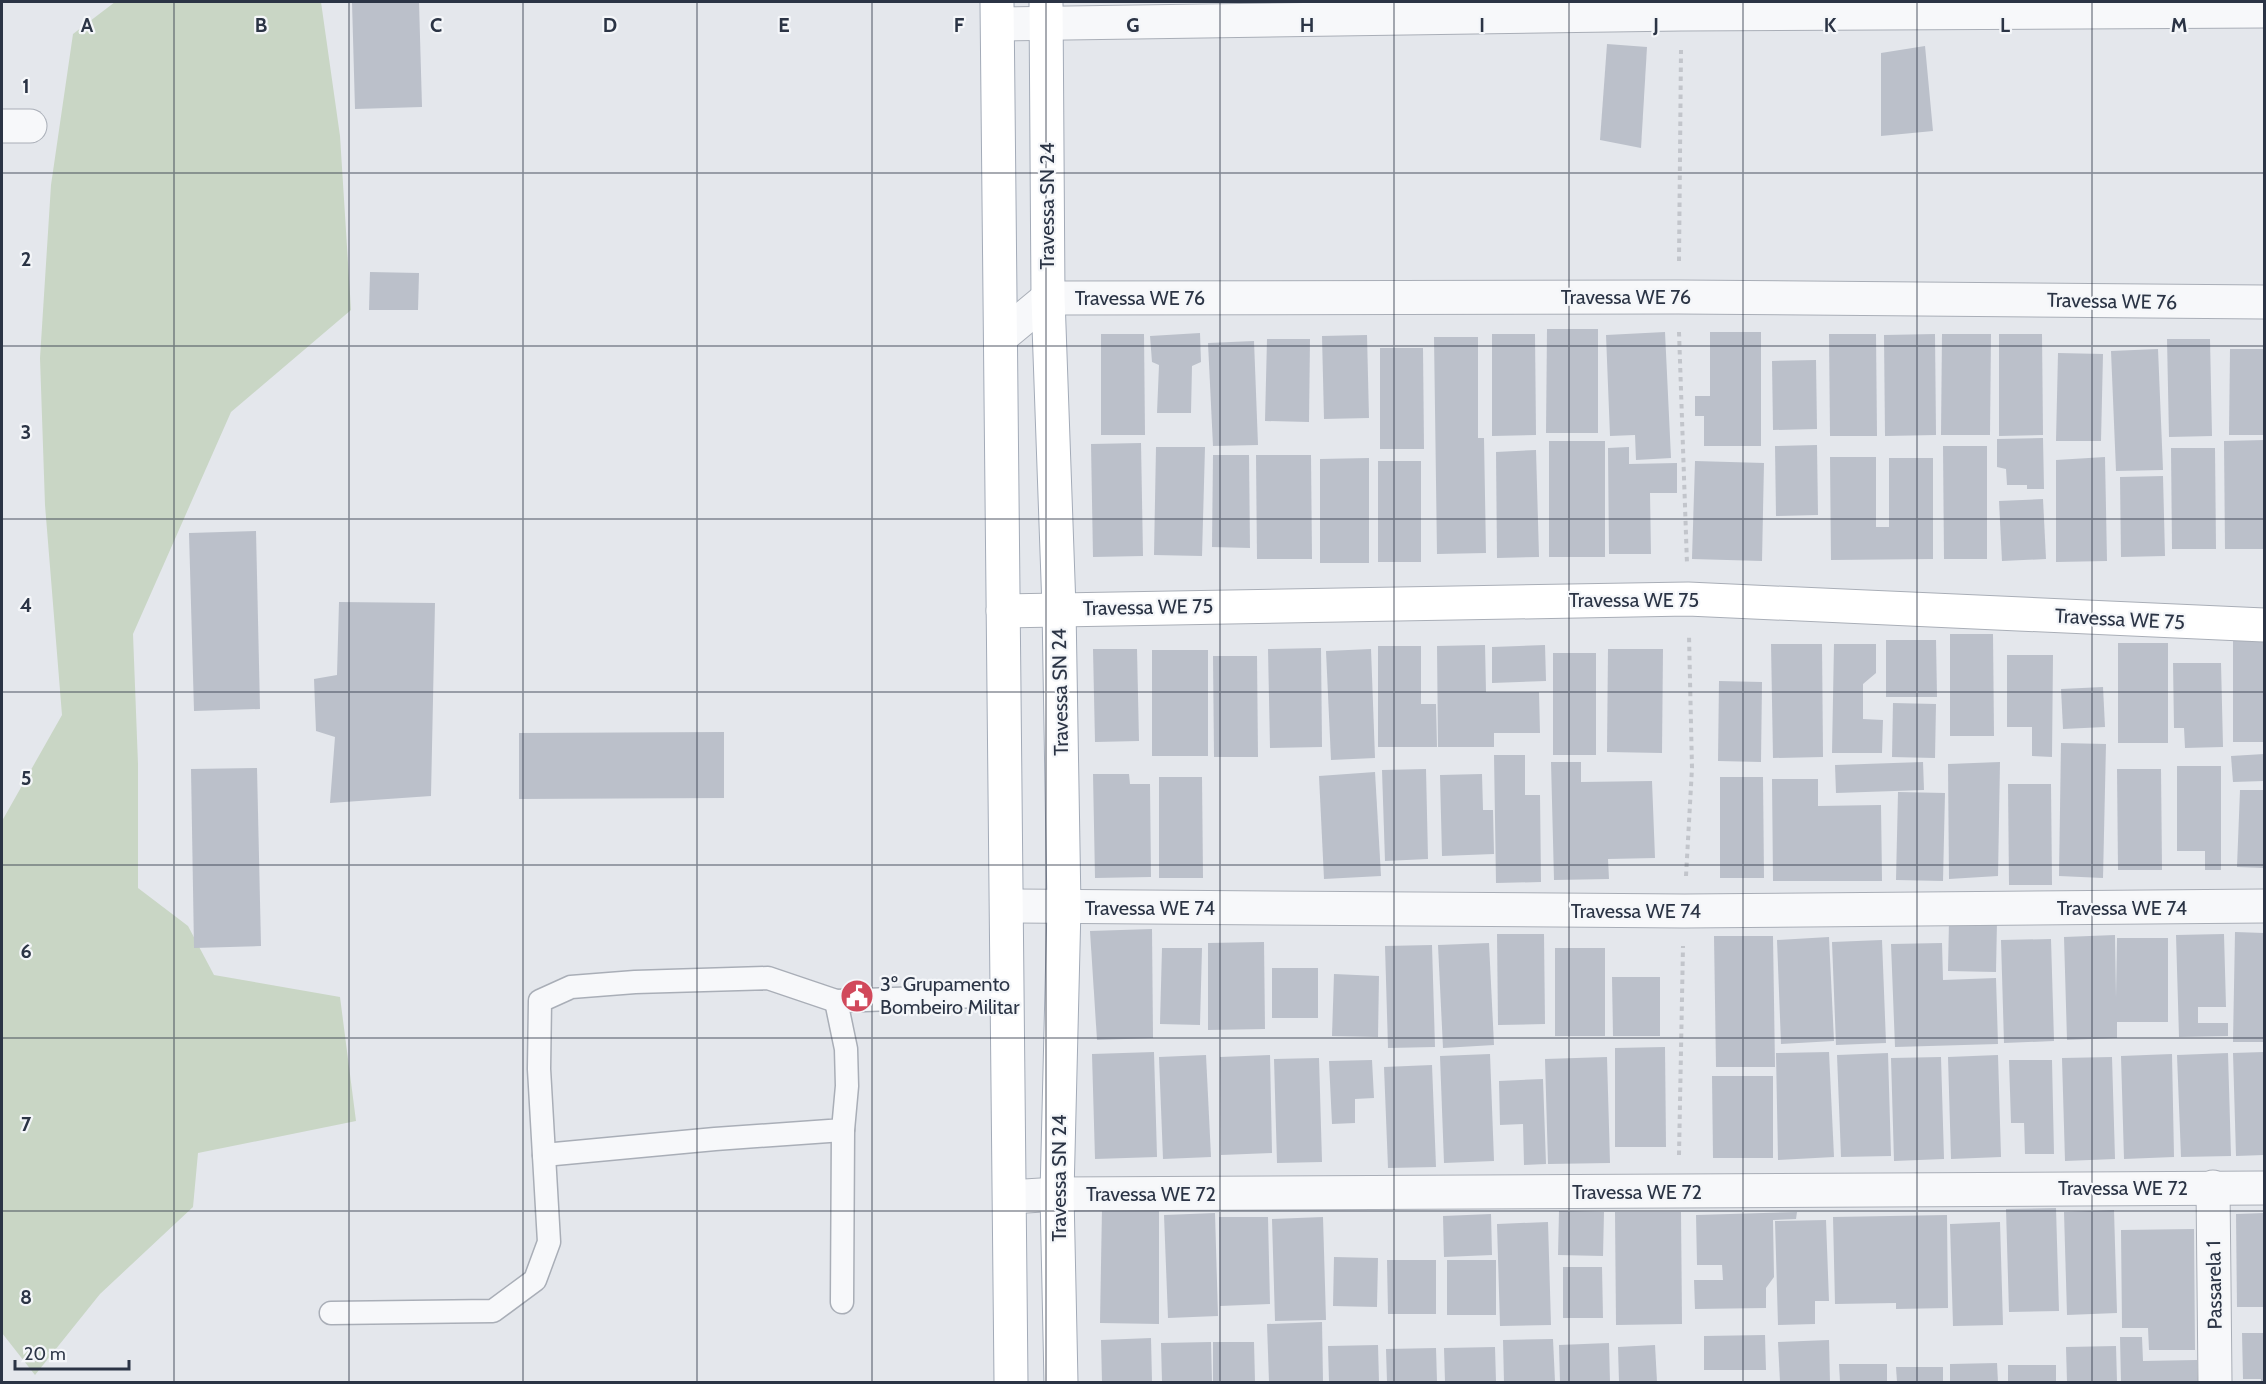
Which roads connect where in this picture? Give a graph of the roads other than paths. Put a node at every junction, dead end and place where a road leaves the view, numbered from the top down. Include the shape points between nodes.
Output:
1 (2265, 11) edge
2 (1047, 12) edge
3 (997, 13) edge
4 (1048, 298) junction
5 (2265, 302) edge
6 (1001, 338) junction
7 (1059, 609) junction
8 (1003, 611) junction
9 (2265, 625) edge
10 (1007, 906) junction
11 (2265, 906) edge
12 (1064, 907) junction
13 (1008, 995) junction
14 (836, 1001) junction
15 (843, 1130) junction
16 (544, 1155) junction
17 (2213, 1187) junction
18 (2265, 1188) edge
19 (1057, 1194) junction
20 (1010, 1197) junction
21 (842, 1302) dead end
22 (331, 1312) dead end
23 (1011, 1383) edge
24 (1061, 1383) edge
25 (2215, 1383) edge

1 - 2 street
2 - 3 street
2 - 4 main road, Travessa SN 24
3 - 6 main road
4 - 5 street, Travessa WE 76 via 1678,297
4 - 6 street, Travessa WE 76
4 - 7 main road, Travessa SN 24
6 - 8 main road
7 - 8 main road, Travessa WE 75
7 - 9 main road, Travessa WE 75 via 1688,599
7 - 12 main road, Travessa SN 24
8 - 10 main road
10 - 12 street, Travessa WE 74
10 - 13 main road
11 - 12 street, Travessa WE 74 via 1684,911
12 - 19 main road, Travessa SN 24
13 - 14 lane
13 - 20 main road
14 - 15 lane via 846,1049
14 - 16 lane via 768,978 571,987 540,1000
15 - 16 lane
15 - 21 lane
16 - 22 lane via 549,1242 535,1280 493,1311
17 - 18 street, Travessa WE 72
17 - 19 street, Travessa WE 72
17 - 25 street, Passarela 1
19 - 20 street, Travessa WE 72
19 - 24 main road, Travessa SN 24
20 - 23 main road

